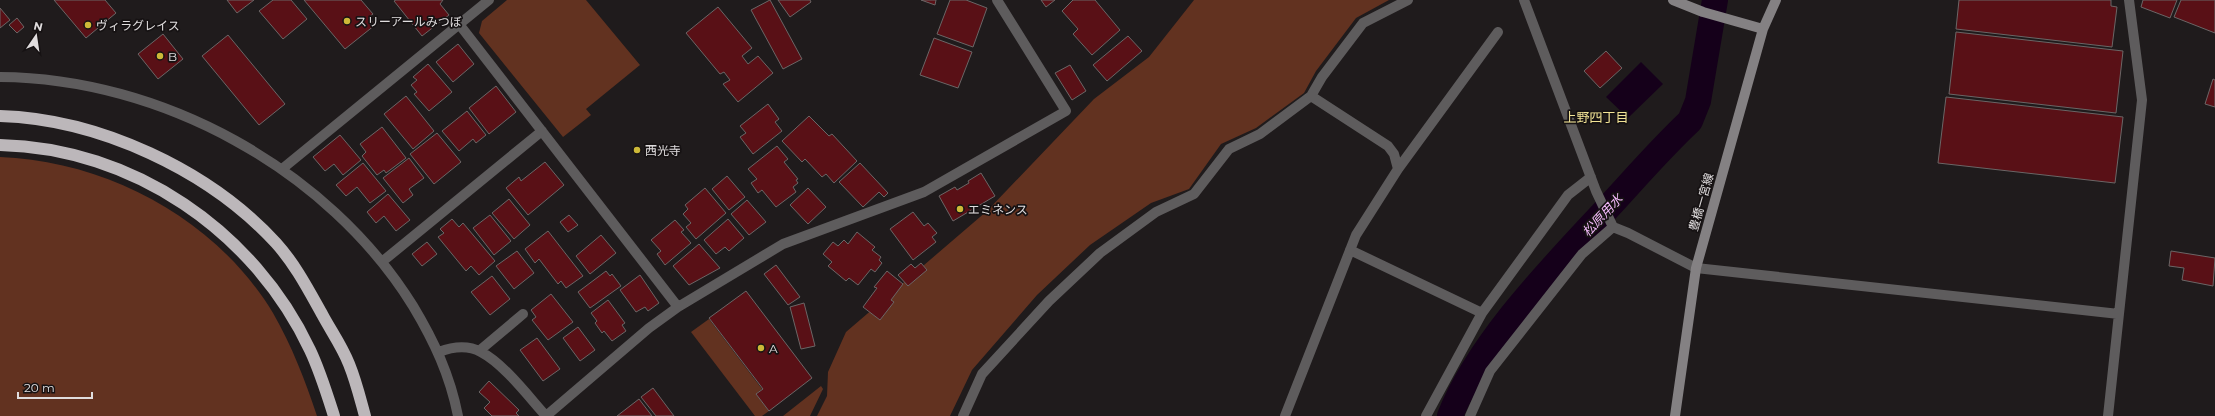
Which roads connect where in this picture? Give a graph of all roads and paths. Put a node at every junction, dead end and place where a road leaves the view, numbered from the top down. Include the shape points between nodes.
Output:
1 (489, 0) edge
2 (997, 0) edge
3 (1408, 0) edge
4 (1524, 0) edge
5 (1673, 0) edge
6 (1776, 0) edge
7 (2129, 0) edge
8 (459, 24) junction
9 (1763, 29) junction
10 (1498, 32) dead end
11 (0, 78) edge
12 (1311, 96) junction
13 (0, 116) edge
14 (542, 131) junction
15 (0, 145) edge
16 (282, 169) junction
17 (1398, 169) junction
18 (1591, 177) junction
19 (1613, 227) junction
20 (1350, 250) junction
21 (383, 261) junction
22 (1696, 268) junction
23 (678, 307) junction
24 (1482, 313) junction
25 (523, 314) dead end
26 (2119, 314) junction
27 (480, 351) junction
28 (439, 352) junction
29 (334, 416) edge
30 (365, 416) edge
31 (458, 416) edge
32 (963, 416) edge
33 (1286, 416) edge
34 (1426, 416) edge
35 (1470, 416) edge
36 (1675, 416) edge
37 (2108, 416) edge

1 - 8 street
2 - 23 street via 1066,111 924,192 783,244
3 - 12 street via 1363,23 1322,77
4 - 18 street
5 - 9 main road
6 - 9 main road, 豊橋一宮線
7 - 26 street via 2142,100
8 - 14 street
8 - 16 street
9 - 22 main road, 豊橋一宮線
10 - 17 street
11 - 16 street via 66,83 107,91 156,106 245,145
12 - 17 street via 1388,146 1394,154
12 - 32 street via 1260,134 1229,149 1194,194 1156,212 1100,253 1050,301 982,374
13 - 30 highway via 47,120 122,141 194,177 239,207 276,244 308,288 349,363
14 - 21 street
14 - 23 street
15 - 29 highway via 40,148 100,162 158,187 204,217 240,250 286,308 310,350
16 - 21 street via 305,185
17 - 20 street via 1356,235
18 - 19 street via 1605,214
18 - 24 street via 1568,195
19 - 22 street via 1628,232
19 - 35 street via 1582,254 1490,371
20 - 24 street
20 - 33 street
21 - 28 street
22 - 26 street
22 - 36 main road, 豊橋一宮線
23 - 27 street via 649,328 546,416 495,362
24 - 34 street
25 - 27 street
26 - 37 street
27 - 28 street via 452,346
28 - 31 street

